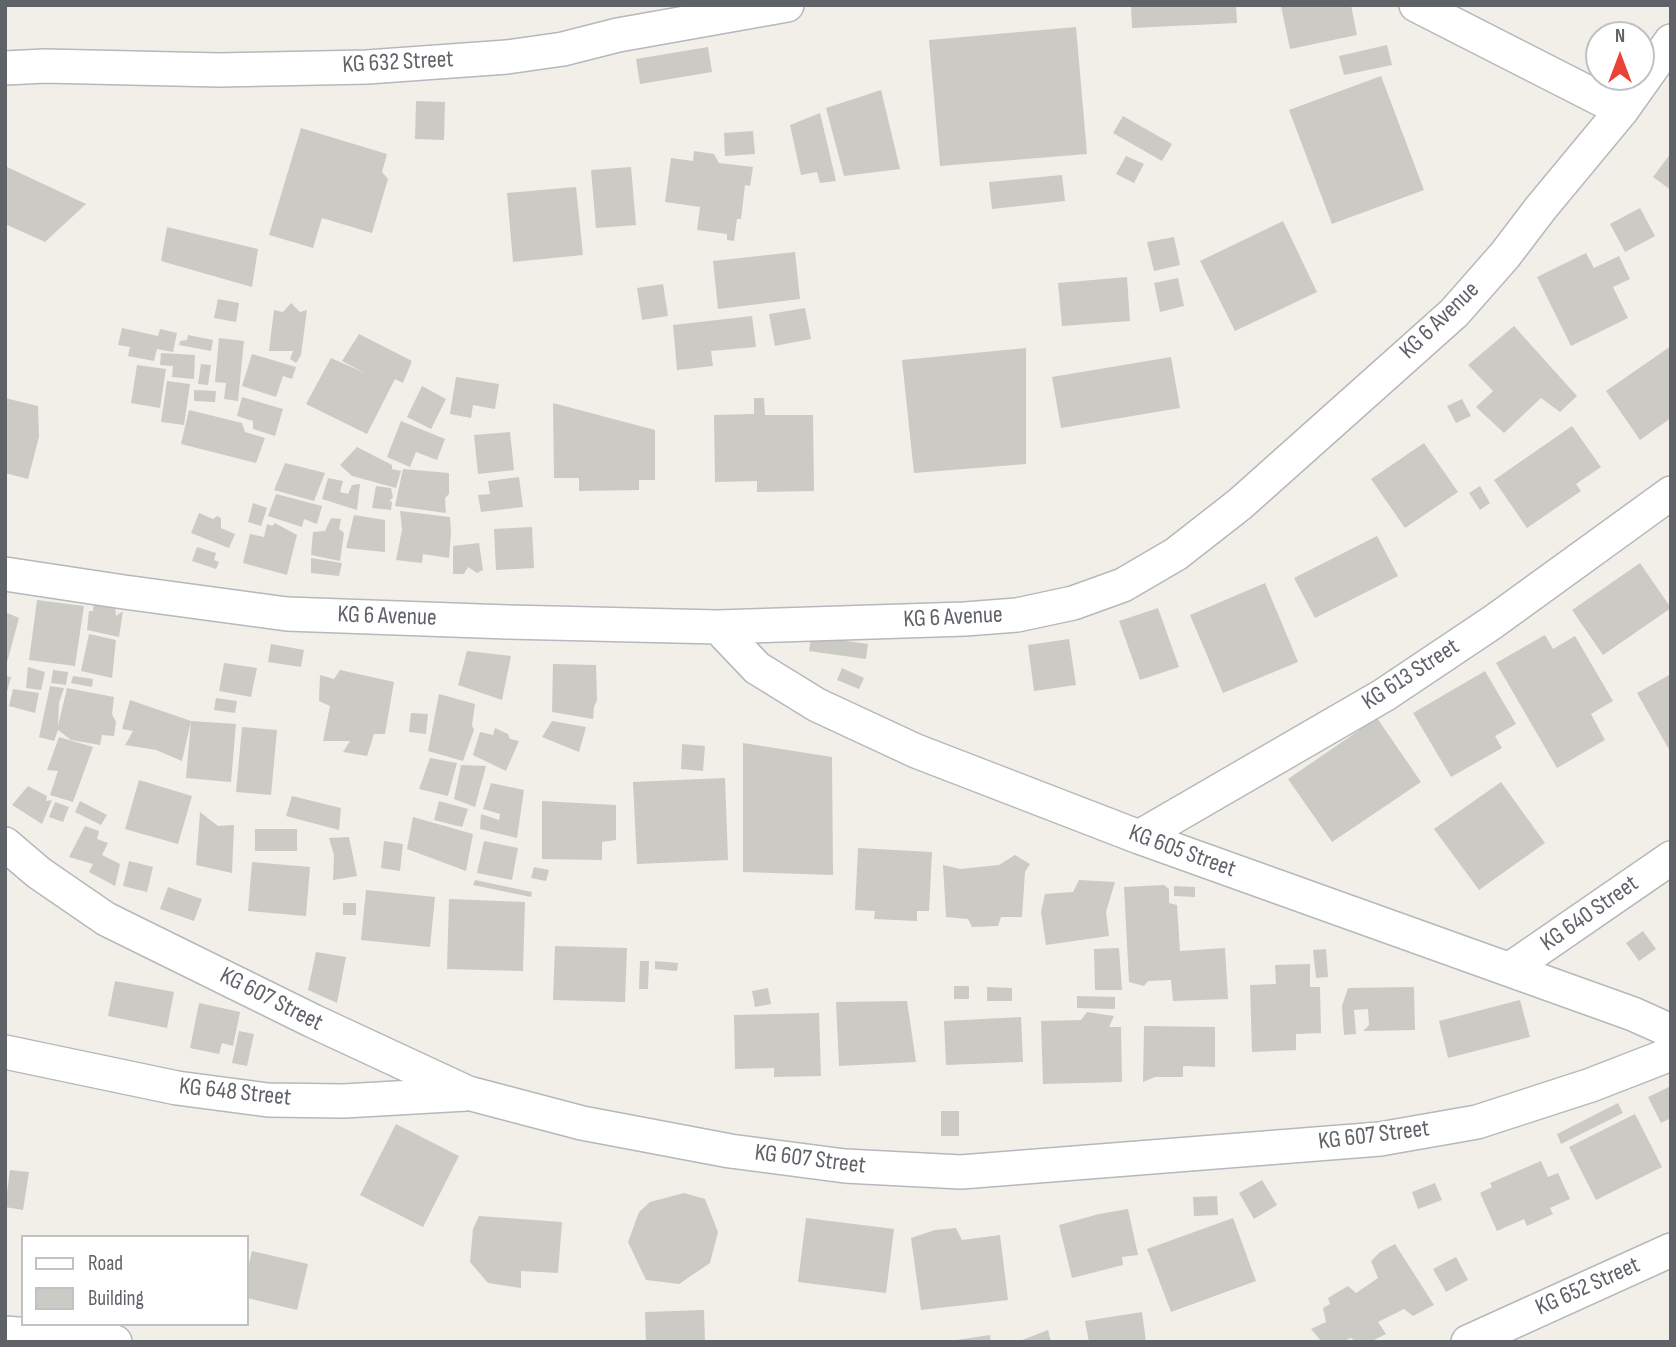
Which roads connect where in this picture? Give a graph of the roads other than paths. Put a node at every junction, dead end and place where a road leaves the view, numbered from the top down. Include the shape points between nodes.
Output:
1 (787, 5) edge
2 (1416, 5) edge
3 (1671, 41) edge
4 (5, 68) edge
5 (1622, 110) junction
6 (1671, 493) edge
7 (5, 573) edge
8 (718, 627) junction
9 (1139, 837) junction
10 (5, 844) edge
11 (1671, 858) edge
12 (1510, 969) junction
13 (1671, 1031) edge
14 (5, 1052) edge
15 (1671, 1054) edge
16 (468, 1093) junction
17 (1671, 1250) edge
18 (5, 1333) edge
19 (115, 1342) edge
20 (1468, 1342) edge

1 - 4 street, KG 632 Street via 507,57 260,69
2 - 5 street
3 - 5 street, KG 6 Avenue
5 - 8 street, KG 6 Avenue via 1454,313 1240,505 1176,554 1123,585 1073,603 1017,615
6 - 9 street, KG 613 Street via 1384,695
7 - 8 street, KG 6 Avenue via 287,614
8 - 9 street, KG 605 Street via 757,668 817,705 916,751
9 - 12 street, KG 605 Street
10 - 16 street, KG 607 Street via 106,919
11 - 12 street, KG 640 Street
12 - 13 street, KG 605 Street
14 - 16 street, KG 648 Street via 177,1088 268,1100 344,1101
15 - 16 street, KG 607 Street via 1477,1122 1380,1139 961,1172 845,1166 730,1151 582,1123
17 - 20 street, KG 652 Street
18 - 19 street

